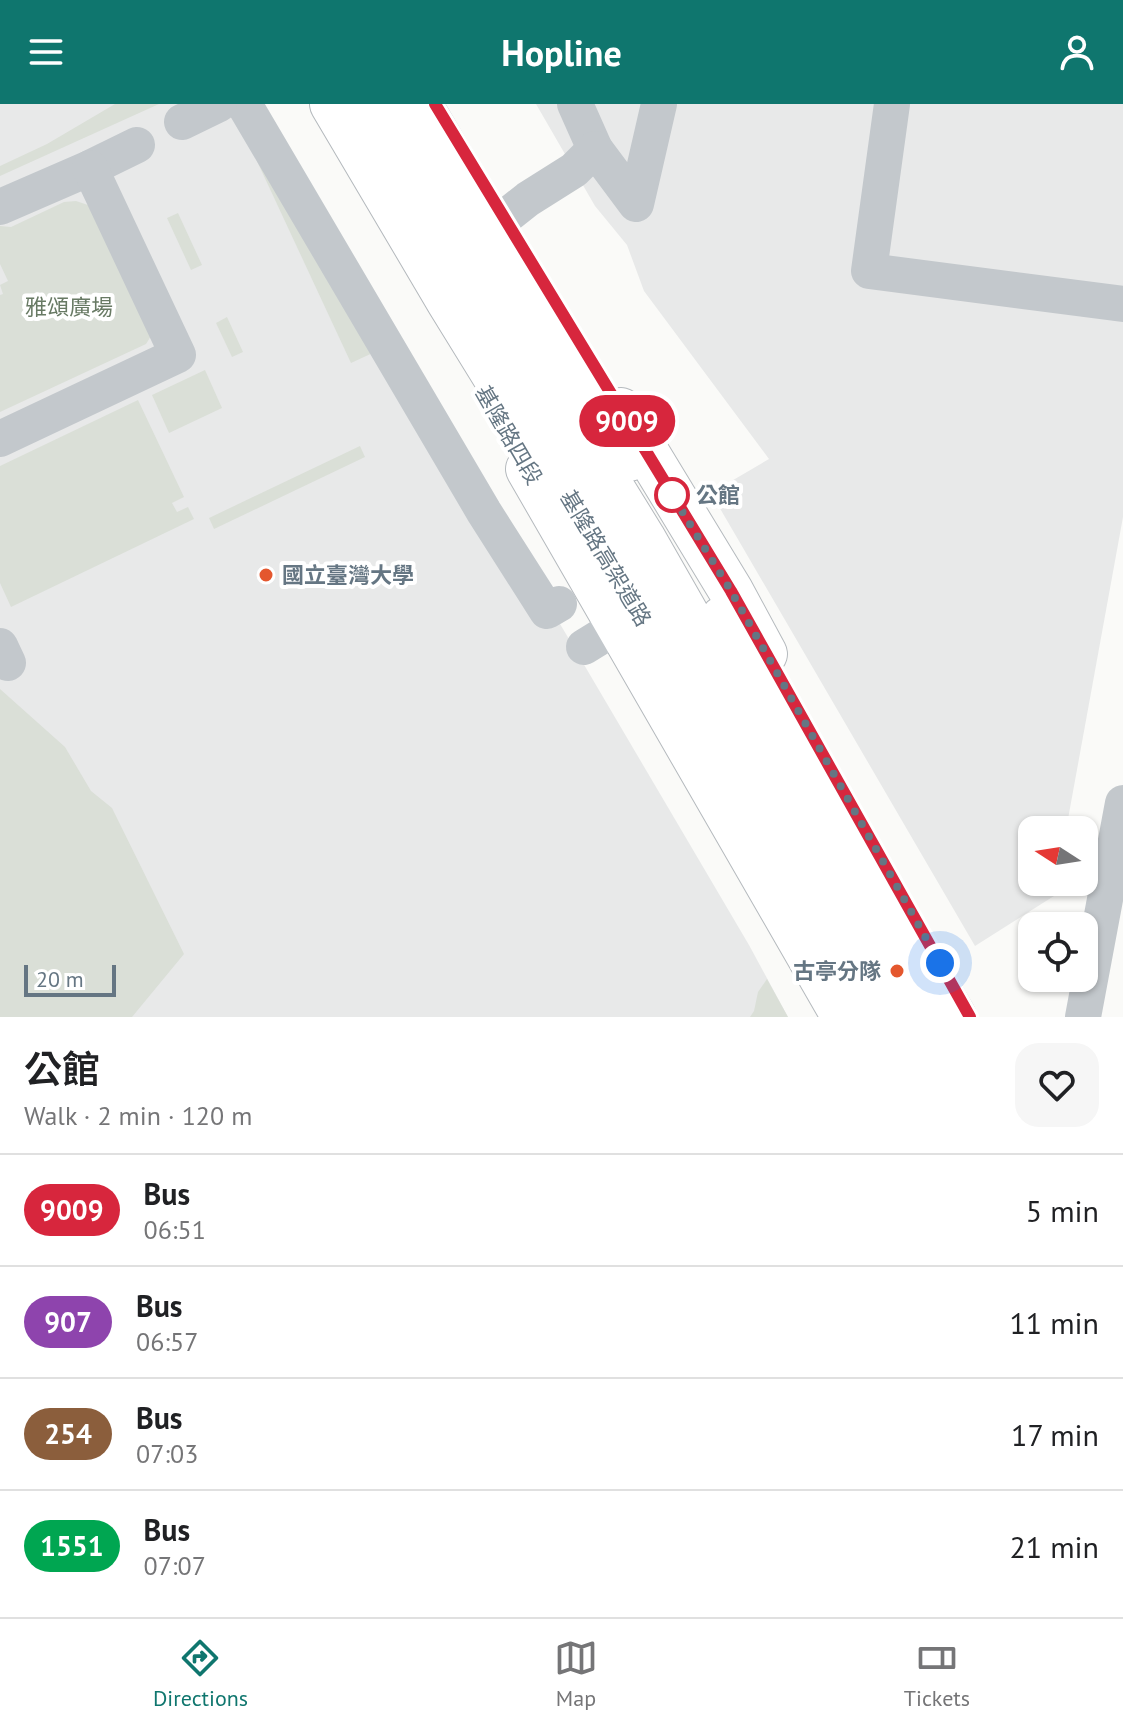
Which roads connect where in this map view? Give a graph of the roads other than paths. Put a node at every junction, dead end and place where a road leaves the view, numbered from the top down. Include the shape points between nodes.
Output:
1 (219, 104) edge
2 (244, 104) edge
3 (316, 104) edge
4 (332, 104) edge
5 (375, 104) edge
6 (419, 104) edge
7 (435, 104) edge
8 (575, 104) edge
9 (659, 104) edge
10 (892, 104) edge
11 (182, 122) dead end
12 (137, 145) dead end
13 (595, 149) junction
14 (90, 168) junction
15 (0, 207) edge
16 (504, 218) junction
17 (1123, 304) edge
18 (0, 439) edge
19 (559, 604) dead end
20 (1123, 803) edge
21 (1098, 939) edge
22 (1098, 980) edge
23 (1088, 992) edge
24 (844, 1017) edge
25 (872, 1017) edge
26 (910, 1017) edge
27 (954, 1017) edge
28 (971, 1017) edge
29 (1083, 1017) edge
30 (1106, 1017) edge

1 - 11 street
2 - 19 street via 484,512 547,611
3 - 24 main road, 基隆路四段 via 601,637
4 - 25 main road, 基隆路高架道路 via 624,586
5 - 26 main road via 643,538
6 - 27 main road
7 - 16 main road
8 - 13 street
9 - 13 street via 636,204
10 - 17 street via 869,271
12 - 14 street
13 - 16 street via 574,170
14 - 15 street
14 - 18 street via 178,355
16 - 28 main road via 731,591
20 - 21 street
22 - 30 street
23 - 29 street

